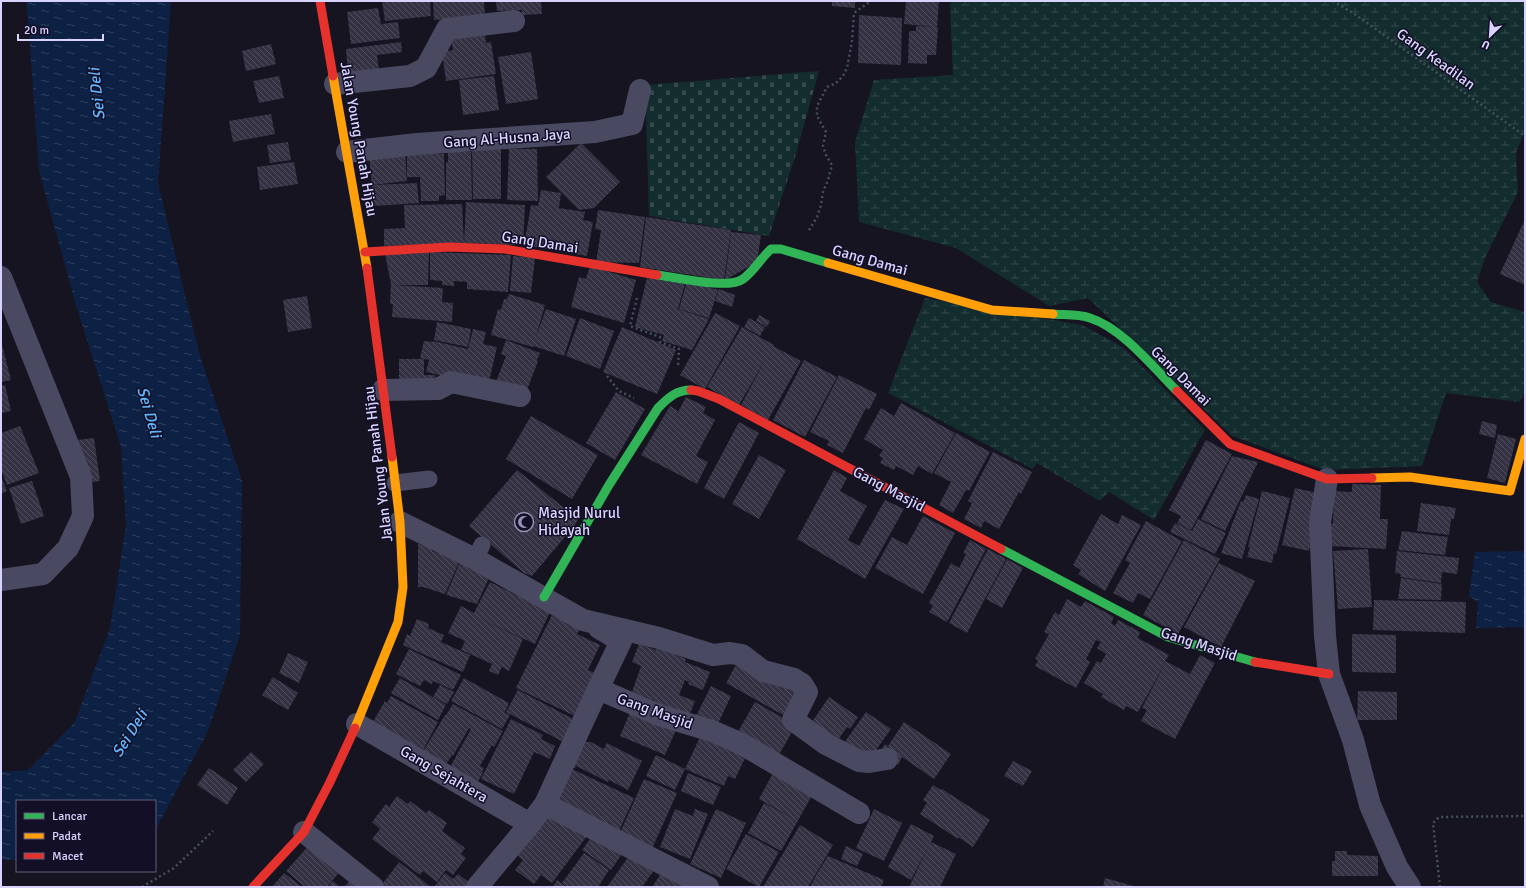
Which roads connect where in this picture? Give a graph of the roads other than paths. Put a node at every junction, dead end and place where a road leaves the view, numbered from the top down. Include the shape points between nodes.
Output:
1 (320, 1) edge
2 (514, 21) dead end
3 (335, 84) junction
4 (640, 90) dead end
5 (347, 152) junction
6 (365, 252) junction
7 (1, 278) edge
8 (383, 390) junction
9 (520, 396) dead end
10 (1525, 439) edge
11 (429, 479) dead end
12 (1327, 479) junction
13 (395, 483) junction
14 (400, 522) junction
15 (1, 580) edge
16 (544, 597) junction
17 (584, 620) junction
18 (1329, 674) junction
19 (598, 689) junction
20 (357, 724) junction
21 (887, 759) dead end
22 (544, 804) junction
23 (859, 814) dead end
24 (530, 824) junction
25 (304, 832) junction
26 (252, 887) edge
27 (372, 887) edge
28 (477, 887) edge
29 (708, 887) edge
30 (1410, 887) edge

1 - 3 street, Jalan Young Panah Hijau
2 - 3 street via 447,29 426,68 410,76
3 - 5 street, Jalan Young Panah Hijau
4 - 5 street, Gang Al-Husna Jaya via 632,124 595,132 417,144
5 - 6 street, Jalan Young Panah Hijau
6 - 8 street, Jalan Young Panah Hijau
6 - 12 street, Gang Damai via 449,247 505,249 720,284 734,283 742,279 771,249 789,251 992,310 1088,317 1121,335 1230,444
7 - 15 street via 81,477 83,516 68,548 43,574
8 - 9 street via 438,389 451,382
8 - 13 street, Jalan Young Panah Hijau
10 - 12 street via 1510,491 1410,477
11 - 13 lane
12 - 18 street via 1320,522
13 - 14 street, Jalan Young Panah Hijau
14 - 16 street, Gang Masjid via 479,552
14 - 20 street, Jalan Young Panah Hijau via 403,587 398,622
16 - 17 street, Gang Masjid
16 - 18 street, Gang Masjid via 609,485 658,408 676,392 690,389 706,393 1168,637 1262,664
17 - 19 street, Gang Masjid via 621,641
17 - 21 street, Gang Masjid via 659,638 713,655 730,653 742,656 763,672 802,684 807,692 792,720 826,744 859,761
18 - 30 street via 1353,740 1370,805 1397,867
19 - 22 street
19 - 23 street, Gang Masjid via 659,715 712,731 742,744
20 - 24 street, Gang Sejahtera
20 - 25 street, Jalan Young Panah Hijau
22 - 24 street
22 - 29 street
24 - 28 street
25 - 26 street, Jalan Young Panah Hijau
25 - 27 street

